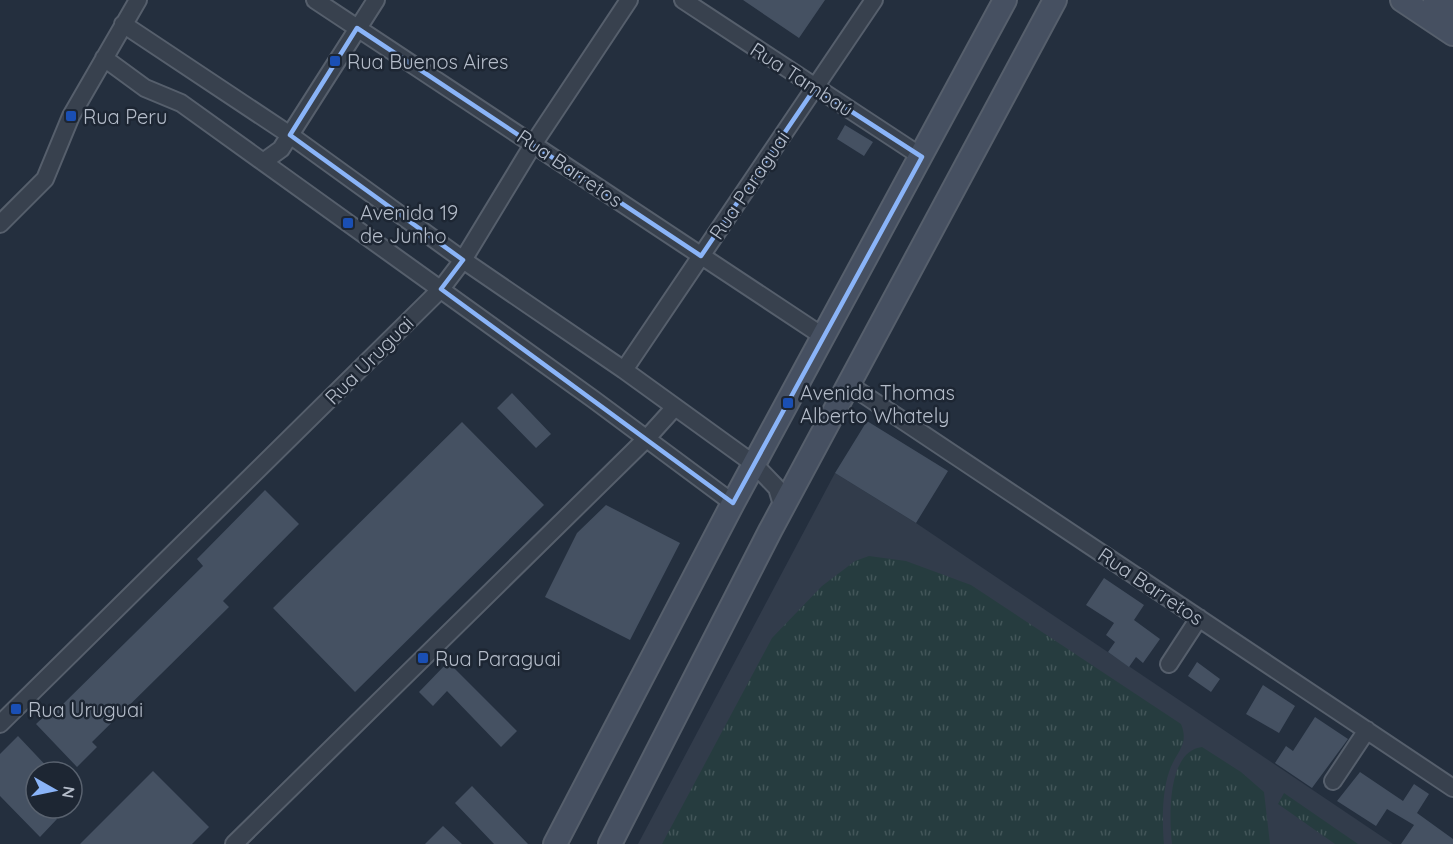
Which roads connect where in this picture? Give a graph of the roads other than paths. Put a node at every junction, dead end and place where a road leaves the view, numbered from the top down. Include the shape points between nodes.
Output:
1 (138, 0) edge
2 (315, 0) edge
3 (376, 0) edge
4 (629, 0) edge
5 (683, 0) edge
6 (874, 0) edge
7 (1005, 0) edge
8 (1055, 0) edge
9 (1386, 0) edge
10 (1401, 0) edge
11 (1441, 8) edge
12 (123, 24) junction
13 (357, 28) junction
14 (1453, 34) edge
15 (104, 58) junction
16 (815, 88) junction
17 (290, 135) junction
18 (534, 142) junction
19 (922, 157) junction
20 (263, 162) junction
21 (0, 224) edge
22 (701, 256) junction
23 (463, 260) junction
24 (441, 289) junction
25 (824, 337) junction
26 (624, 370) junction
27 (848, 384) junction
28 (675, 407) junction
29 (647, 438) junction
30 (754, 464) junction
31 (733, 503) junction
32 (783, 508) junction
33 (1199, 618) junction
34 (1169, 664) dead end
35 (0, 724) edge
36 (1367, 730) junction
37 (603, 753) junction
38 (1333, 781) dead end
39 (1453, 788) edge
40 (234, 844) edge
41 (555, 844) edge
42 (573, 844) edge
43 (610, 844) edge

1 - 12 street
2 - 13 street, Rua Barretos
3 - 13 street
4 - 18 street, Rua Uruguai
5 - 16 street, Rua Tambaú
6 - 16 street, Rua Paraguai
7 - 19 main road
8 - 27 main road
9 - 11 main road
10 - 11 main road
11 - 14 main road
12 - 15 street
12 - 17 street
13 - 17 street
13 - 18 street, Rua Barretos
15 - 20 street via 145,88 181,103
15 - 21 street via 71,116 45,179
16 - 19 street, Rua Tambaú
16 - 22 street, Rua Paraguai
17 - 20 street via 281,149
17 - 23 street
18 - 22 street, Rua Barretos
18 - 23 street, Rua Uruguai
19 - 25 main road
20 - 24 street
22 - 25 street, Rua Barretos
22 - 26 street, Rua Paraguai
23 - 24 street, Rua Uruguai
23 - 26 street
24 - 29 street
24 - 35 street, Rua Uruguai
25 - 30 main road
26 - 28 street
27 - 32 main road
27 - 33 street, Rua Barretos
28 - 29 street
28 - 30 street
29 - 31 street
29 - 40 street
30 - 31 main road
30 - 32 street via 777,488
31 - 37 main road
32 - 43 main road
33 - 34 street
33 - 36 street, Rua Barretos
36 - 38 street
36 - 39 street, Rua Barretos
37 - 41 main road
37 - 42 main road

